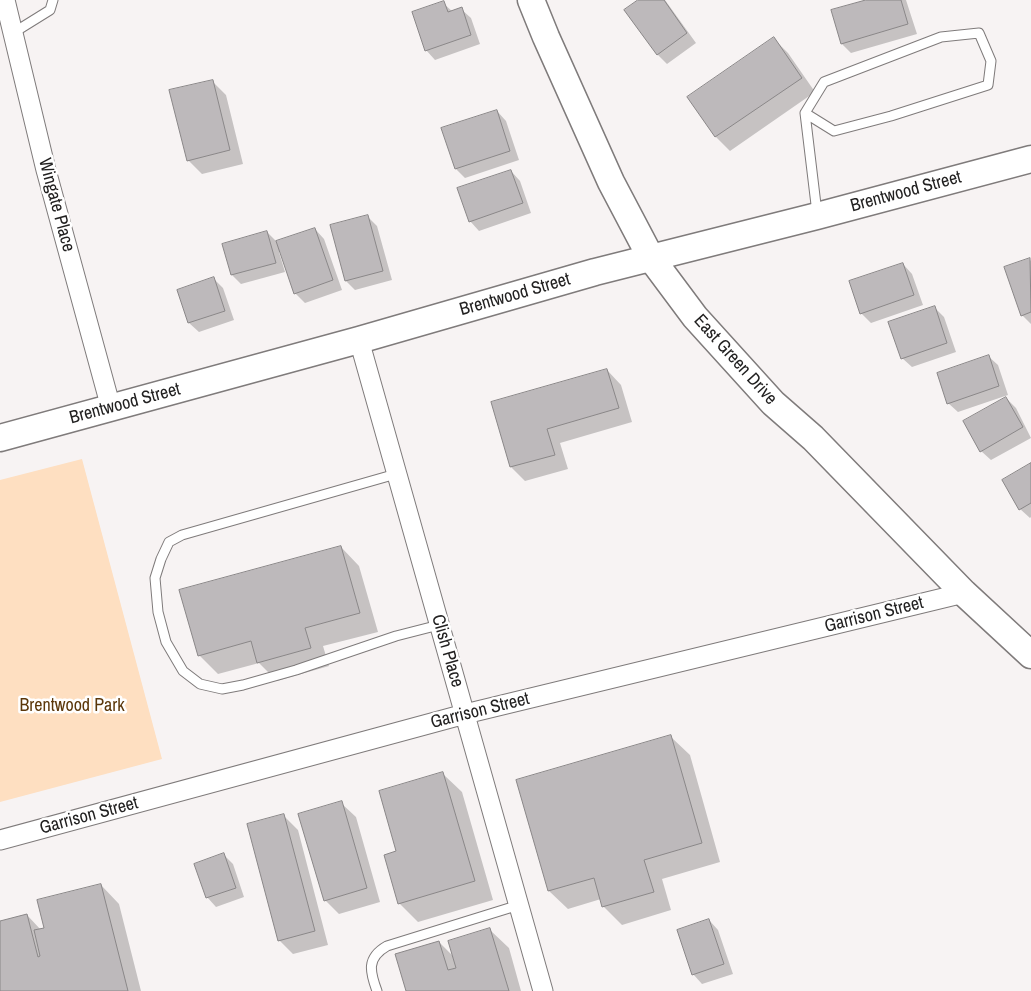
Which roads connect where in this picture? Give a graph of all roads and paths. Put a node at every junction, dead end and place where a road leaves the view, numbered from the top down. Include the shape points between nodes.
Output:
1 (5, 0) edge
2 (52, 0) edge
3 (531, 0) edge
4 (13, 33) junction
5 (805, 113) junction
6 (1031, 159) edge
7 (817, 216) junction
8 (651, 258) junction
9 (359, 340) junction
10 (111, 408) junction
11 (0, 438) edge
12 (396, 474) junction
13 (964, 593) junction
14 (440, 624) junction
15 (1031, 655) edge
16 (465, 714) junction
17 (0, 840) edge
18 (519, 905) junction
19 (377, 991) edge
20 (543, 991) edge

1 - 4 street, Wingate Place
2 - 4 lane via 50,10
3 - 8 main road, East Green Drive via 611,182
4 - 10 street, Wingate Place via 46,170
5 - 5 lane via 834,131 881,118 988,84 991,61 979,33 941,37 824,82
5 - 7 lane
6 - 7 main road, Brentwood Street
7 - 8 main road, Brentwood Street
8 - 9 main road, Brentwood Street
8 - 13 main road, East Green Drive via 695,317 773,403 813,438
9 - 10 main road, Brentwood Street
9 - 12 street, Clish Place
10 - 11 main road, Brentwood Street
12 - 14 street, Clish Place
12 - 14 lane via 182,535 169,542 155,578 158,612 166,642 182,671 200,684 222,689 296,670
13 - 15 main road, East Green Drive
13 - 16 street, Garrison Street
14 - 16 street, Clish Place
16 - 17 street, Garrison Street
16 - 18 street, Clish Place
18 - 19 lane via 378,951 371,969
18 - 20 street, Clish Place

